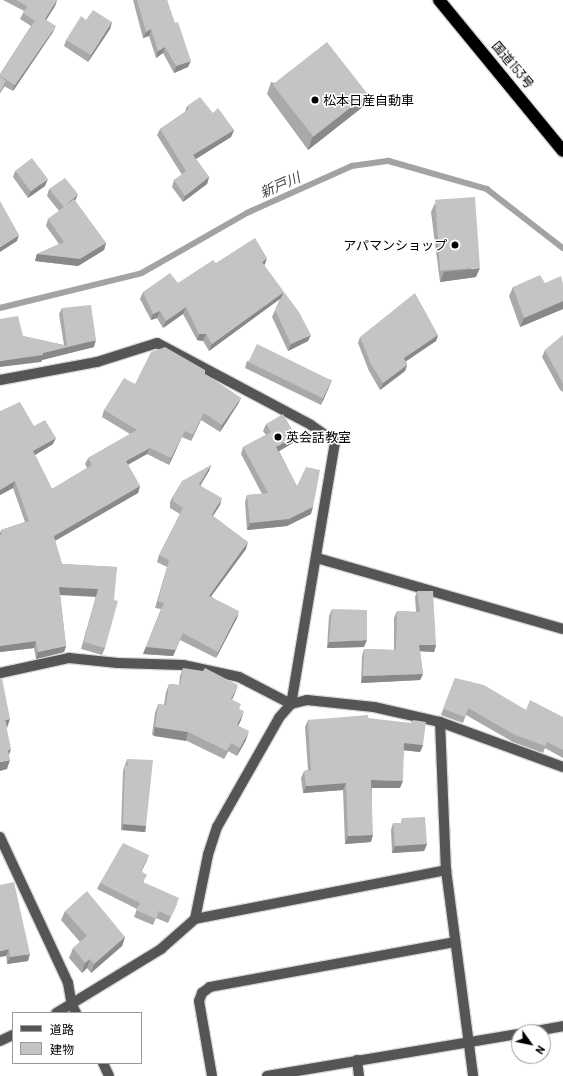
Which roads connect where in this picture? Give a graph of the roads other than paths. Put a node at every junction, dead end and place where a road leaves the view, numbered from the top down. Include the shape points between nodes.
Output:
1 (439, 0) edge
2 (563, 150) edge
3 (0, 380) edge
4 (316, 558) junction
5 (563, 629) edge
6 (0, 673) edge
7 (291, 704) junction
8 (440, 722) junction
9 (563, 767) edge
10 (0, 837) edge
11 (446, 870) junction
12 (195, 919) junction
13 (455, 942) junction
14 (74, 1009) edge
15 (60, 1012) edge
16 (563, 1026) edge
17 (551, 1028) edge
18 (12, 1035) edge
19 (511, 1035) edge
20 (0, 1041) edge
21 (468, 1042) junction
22 (356, 1060) junction
23 (104, 1064) edge
24 (110, 1076) edge
25 (212, 1076) edge
26 (267, 1076) edge
27 (359, 1076) edge
28 (473, 1076) edge

1 - 2 highway, 国道153号
3 - 4 street via 97,362 157,343 316,428 335,442 325,489
4 - 5 street
4 - 7 street
6 - 7 street via 69,658 183,665 239,677
7 - 8 street via 307,700 374,707
7 - 12 street via 279,718 217,827 208,855
8 - 9 street
8 - 11 street
10 - 14 street via 68,983
11 - 12 street
11 - 13 street
12 - 14 street via 161,949
13 - 21 street
13 - 25 street via 210,987 202,993 199,1001
14 - 15 street
16 - 17 street
18 - 20 street
19 - 21 street
21 - 22 street
21 - 28 street
22 - 26 street
22 - 27 street
23 - 24 street

